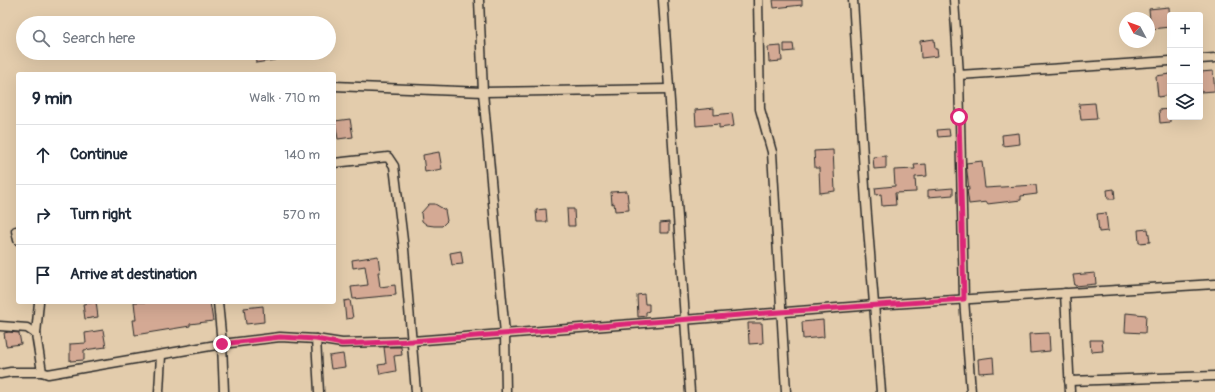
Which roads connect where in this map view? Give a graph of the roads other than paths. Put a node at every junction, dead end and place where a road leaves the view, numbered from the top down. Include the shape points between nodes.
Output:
1 (479, 0) edge
2 (663, 0) edge
3 (758, 0) edge
4 (853, 0) edge
5 (954, 0) edge
6 (1215, 58) edge
7 (1203, 59) edge
8 (1167, 61) edge
9 (959, 75) junction
10 (336, 86) edge
11 (670, 89) junction
12 (483, 92) junction
13 (336, 163) edge
14 (1215, 284) edge
15 (1065, 293) junction
16 (964, 299) junction
17 (39, 304) edge
18 (218, 304) edge
19 (875, 305) junction
20 (780, 312) junction
21 (684, 320) junction
22 (0, 326) edge
23 (36, 334) junction
24 (505, 334) junction
25 (316, 339) junction
26 (412, 341) junction
27 (222, 344) junction
28 (161, 355) junction
29 (42, 372) junction
30 (0, 374) edge
31 (1215, 376) edge
32 (1069, 381) junction
33 (159, 392) edge
34 (224, 392) edge
35 (319, 392) edge
36 (416, 392) edge
37 (506, 392) edge
38 (690, 392) edge
39 (786, 392) edge
40 (880, 392) edge
41 (971, 392) edge
42 (1070, 392) edge

1 - 12 street
2 - 11 street
3 - 20 street via 760,109 772,152
4 - 19 street
5 - 9 street
6 - 7 street
8 - 9 street
9 - 16 street
10 - 12 street
11 - 12 street
11 - 21 street
12 - 24 street
13 - 26 street via 388,158 394,166
14 - 15 street
15 - 16 street
15 - 32 street
16 - 19 street
16 - 41 street
17 - 23 street
18 - 27 street
19 - 20 street
19 - 40 street
20 - 21 street
20 - 39 street
21 - 24 street
21 - 38 street
22 - 23 street via 26,328
23 - 29 street
24 - 26 street
24 - 37 street
25 - 26 street via 342,344
25 - 27 street via 280,337
25 - 35 street
26 - 36 street
27 - 28 street
27 - 34 street
28 - 29 street via 48,374
28 - 33 street
29 - 30 street
31 - 32 street
32 - 42 street

